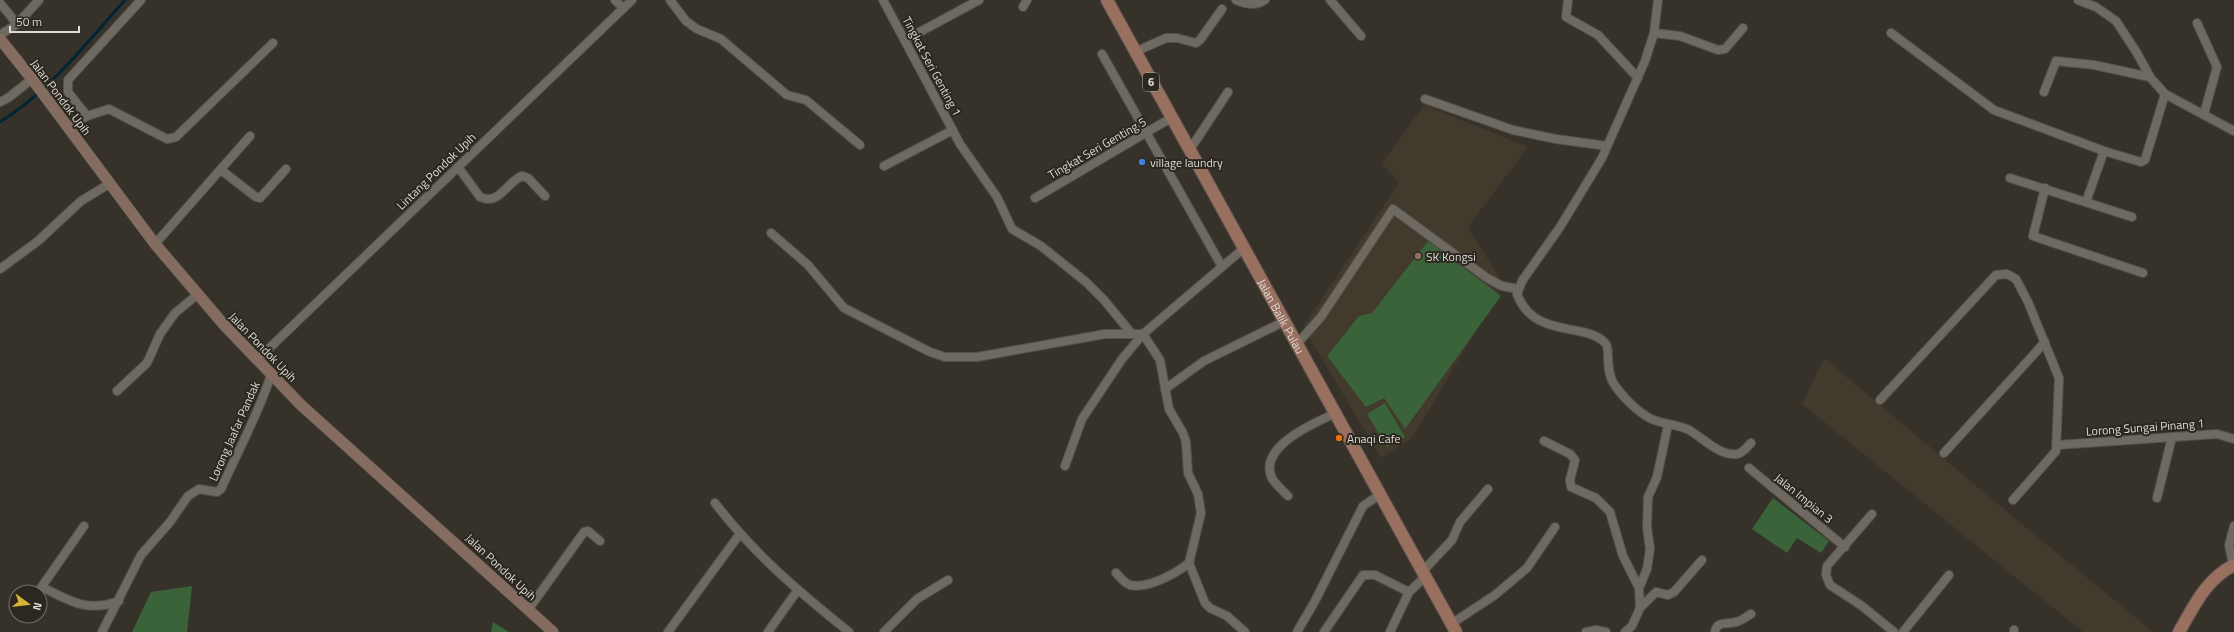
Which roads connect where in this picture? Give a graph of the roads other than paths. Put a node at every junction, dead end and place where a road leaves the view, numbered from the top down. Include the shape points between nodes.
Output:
1 (40, 0) edge
2 (141, 0) edge
3 (615, 0) edge
4 (632, 0) edge
5 (670, 0) edge
6 (884, 0) edge
7 (979, 0) edge
8 (1107, 0) edge
9 (1236, 0) edge
10 (1265, 0) edge
11 (1330, 0) edge
12 (1568, 0) edge
13 (1658, 0) edge
14 (2078, 0) edge
15 (0, 3) edge
16 (623, 8) junction
17 (1222, 9) dead end
18 (2197, 23) dead end
19 (17, 24) junction
20 (1743, 28) dead end
21 (1654, 33) junction
22 (1891, 33) dead end
23 (0, 35) edge
24 (1361, 36) dead end
25 (0, 39) edge
26 (905, 40) junction
27 (273, 43) dead end
28 (1135, 52) junction
29 (1102, 54) dead end
30 (2150, 77) junction
31 (1638, 78) junction
32 (35, 82) junction
33 (1228, 92) dead end
34 (2044, 92) dead end
35 (2165, 94) junction
36 (1425, 99) dead end
37 (0, 102) edge
38 (2204, 114) junction
39 (87, 116) junction
40 (1171, 118) junction
41 (68, 127) junction
42 (953, 130) junction
43 (2234, 131) edge
44 (1146, 133) junction
45 (250, 136) dead end
46 (860, 145) dead end
47 (1607, 146) junction
48 (1189, 151) junction
49 (2104, 151) junction
50 (884, 166) dead end
51 (458, 167) junction
52 (286, 169) dead end
53 (221, 170) junction
54 (2010, 178) dead end
55 (109, 184) junction
56 (2045, 188) junction
57 (545, 196) dead end
58 (1035, 198) dead end
59 (2086, 202) junction
60 (2132, 217) dead end
61 (771, 233) dead end
62 (155, 244) junction
63 (1243, 249) junction
64 (1221, 265) junction
65 (0, 269) edge
66 (2143, 273) dead end
67 (1518, 290) junction
68 (197, 295) junction
69 (1283, 322) junction
70 (1132, 334) junction
71 (1143, 334) junction
72 (2045, 342) junction
73 (1296, 345) junction
74 (257, 360) junction
75 (271, 375) junction
76 (1165, 389) junction
77 (117, 391) dead end
78 (1880, 400) dead end
79 (1334, 414) junction
80 (1668, 425) junction
81 (2172, 437) junction
82 (2234, 439) edge
83 (1544, 441) dead end
84 (1751, 443) dead end
85 (2057, 445) junction
86 (1944, 452) dead end
87 (1065, 466) dead end
88 (1749, 468) dead end
89 (1488, 489) dead end
90 (1379, 495) junction
91 (1288, 496) dead end
92 (2157, 498) dead end
93 (2013, 500) dead end
94 (715, 503) dead end
95 (1872, 514) dead end
96 (84, 526) dead end
97 (2234, 526) edge
98 (1556, 527) dead end
99 (739, 535) junction
100 (600, 541) dead end
101 (1845, 547) junction
102 (1702, 560) dead end
103 (1189, 563) junction
104 (2234, 565) edge
105 (1116, 573) dead end
106 (1423, 574) junction
107 (1949, 575) dead end
108 (948, 580) dead end
109 (44, 584) edge
110 (1640, 588) junction
111 (797, 591) junction
112 (1409, 592) junction
113 (48, 593) edge
114 (119, 601) junction
115 (1640, 608) junction
116 (528, 610) junction
117 (1751, 614) dead end
118 (1454, 628) edge
119 (102, 632) edge
120 (553, 632) edge
121 (668, 632) edge
122 (768, 632) edge
123 (849, 632) edge
124 (884, 632) edge
125 (1245, 632) edge
126 (1297, 632) edge
127 (1324, 632) edge
128 (1390, 632) edge
129 (1586, 632) edge
130 (1606, 632) edge
131 (1625, 632) edge
132 (1715, 632) edge
133 (1894, 632) edge
134 (1903, 632) edge
135 (2180, 632) edge

1 - 19 street
2 - 39 street via 68,80 68,92
3 - 16 street
4 - 16 street, Lintang Pondok Upih
5 - 46 street via 691,25 721,39 787,95 806,100
6 - 26 street, Tingkat Seri Genting 1
7 - 26 street
8 - 28 main road, Jalan Balik Pulau / 6
9 - 10 street via 1244,4
11 - 24 street
12 - 31 street via 1566,17 1598,35
13 - 21 street
14 - 30 street via 2101,9 2116,21 2138,53
15 - 19 street
16 - 51 street, Lintang Pondok Upih
17 - 28 street via 1196,43 1166,38
18 - 38 street via 2217,67
19 - 23 street
20 - 21 street via 1725,49 1718,50 1680,36
21 - 31 street
22 - 49 street via 1994,110
25 - 32 main road, Jalan Pondok Upih
26 - 42 street, Tingkat Seri Genting 1
27 - 39 street via 176,137 167,139 109,110
28 - 40 main road, Jalan Balik Pulau / 6
29 - 44 street
30 - 34 street via 2094,65 2056,62
30 - 35 street
31 - 47 street
32 - 37 street
32 - 41 main road, Jalan Pondok Upih
33 - 48 street
35 - 38 street
35 - 49 street via 2143,162
36 - 47 street via 1513,130
38 - 43 street
39 - 41 street
40 - 44 street, Tingkat Seri Genting 5
40 - 48 main road, Jalan Balik Pulau / 6
41 - 55 main road, Jalan Pondok Upih
42 - 50 street
42 - 70 street, Tingkat Seri Genting 1 via 997,197 1012,229 1041,246 1086,282
44 - 58 street, Tingkat Seri Genting 5
44 - 64 street
45 - 53 street
47 - 67 street via 1595,172
48 - 63 main road, Jalan Balik Pulau / 6
49 - 59 street
51 - 57 street via 480,197 485,199 499,196 522,176 528,178
51 - 74 street, Lintang Pondok Upih
52 - 53 street via 263,198 259,198
53 - 62 street
54 - 56 street
55 - 62 main road, Jalan Pondok Upih
55 - 65 street via 81,201 38,241
56 - 59 street
56 - 66 street via 2033,236
59 - 60 street
61 - 70 street via 808,265 844,308 920,347 944,356 977,357 1049,346 1098,335
62 - 68 main road, Jalan Pondok Upih
63 - 64 street
63 - 69 main road, Jalan Balik Pulau / 6
64 - 71 street
67 - 73 street via 1502,286 1488,278 1392,209 1321,317
67 - 80 street via 1520,301 1535,317 1558,328 1592,336 1605,343 1608,347 1607,366 1616,388 1645,416
68 - 74 main road, Jalan Pondok Upih
68 - 77 street via 175,313 160,334 147,363
69 - 73 main road, Jalan Balik Pulau / 6
69 - 76 street via 1204,360
70 - 71 street
71 - 76 street via 1160,360
71 - 87 street via 1122,359 1082,418
72 - 78 street via 2016,279 2007,274 1996,275
72 - 85 street via 2059,378
72 - 86 street
73 - 79 main road, Jalan Balik Pulau / 6
74 - 75 main road, Jalan Pondok Upih
75 - 114 street, Lorong Jaafar Pandak via 222,489 217,492 199,489 188,496 170,522 141,555
75 - 116 main road, Jalan Pondok Upih
76 - 103 street via 1169,409 1186,442 1188,473 1198,494 1201,513
79 - 90 main road, Jalan Balik Pulau / 6
79 - 91 street via 1290,437 1273,455 1270,466 1273,479
80 - 84 street via 1688,430 1715,448 1731,454 1741,453
80 - 110 street via 1657,477 1648,497 1647,528 1650,549 1647,569
81 - 82 street, Lorong Sungai Pinang 1 via 2217,434
81 - 85 street, Lorong Sungai Pinang 1
81 - 92 street
83 - 110 street via 1570,454 1575,460 1570,480 1571,487 1596,498 1610,512 1623,556
85 - 93 street via 2056,451
88 - 101 street, Jalan Impian 3
89 - 106 street via 1460,522 1452,540
90 - 106 main road, Jalan Balik Pulau / 6
90 - 126 street via 1363,506
94 - 99 street
95 - 101 street
96 - 109 street
97 - 104 street via 2229,545
98 - 118 street via 1527,568
99 - 111 street
99 - 121 street
100 - 116 street via 584,532
101 - 133 street via 1827,566 1826,575 1830,585 1862,606
102 - 115 street via 1674,592 1656,592
103 - 105 street via 1160,580 1137,585 1126,583
103 - 125 street via 1205,603 1227,616
104 - 135 main road via 2223,571 2207,586
106 - 112 street
106 - 118 main road, Jalan Balik Pulau / 6
107 - 134 street
108 - 124 street via 917,599
110 - 115 street
111 - 122 street
111 - 123 street
112 - 127 street via 1375,575 1363,575
112 - 128 street
113 - 114 street via 83,606 99,607
114 - 119 street, Lorong Jaafar Pandak
115 - 131 street via 1632,626
116 - 120 main road, Jalan Pondok Upih
117 - 132 street via 1737,622 1721,623
129 - 130 street

